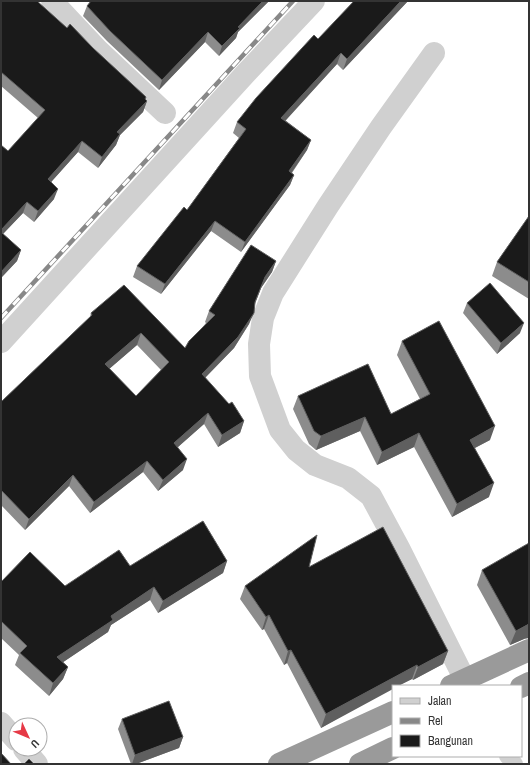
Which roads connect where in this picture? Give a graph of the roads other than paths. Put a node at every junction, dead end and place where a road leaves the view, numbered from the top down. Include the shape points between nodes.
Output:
1 (52, 1) edge
2 (314, 1) edge
3 (434, 53) dead end
4 (165, 113) dead end
5 (1, 342) edge
6 (529, 650) edge
7 (458, 683) edge
8 (392, 712) edge
9 (1, 723) edge
10 (8, 731) edge
11 (508, 757) edge
12 (279, 764) edge
13 (516, 764) edge

1 - 4 street via 98,50
2 - 5 street
3 - 7 street via 376,133 273,293 263,318 259,344 260,376 280,430 296,450 315,465 348,478 370,496 398,548
6 - 7 highway
8 - 12 highway
9 - 10 street
11 - 13 lane

